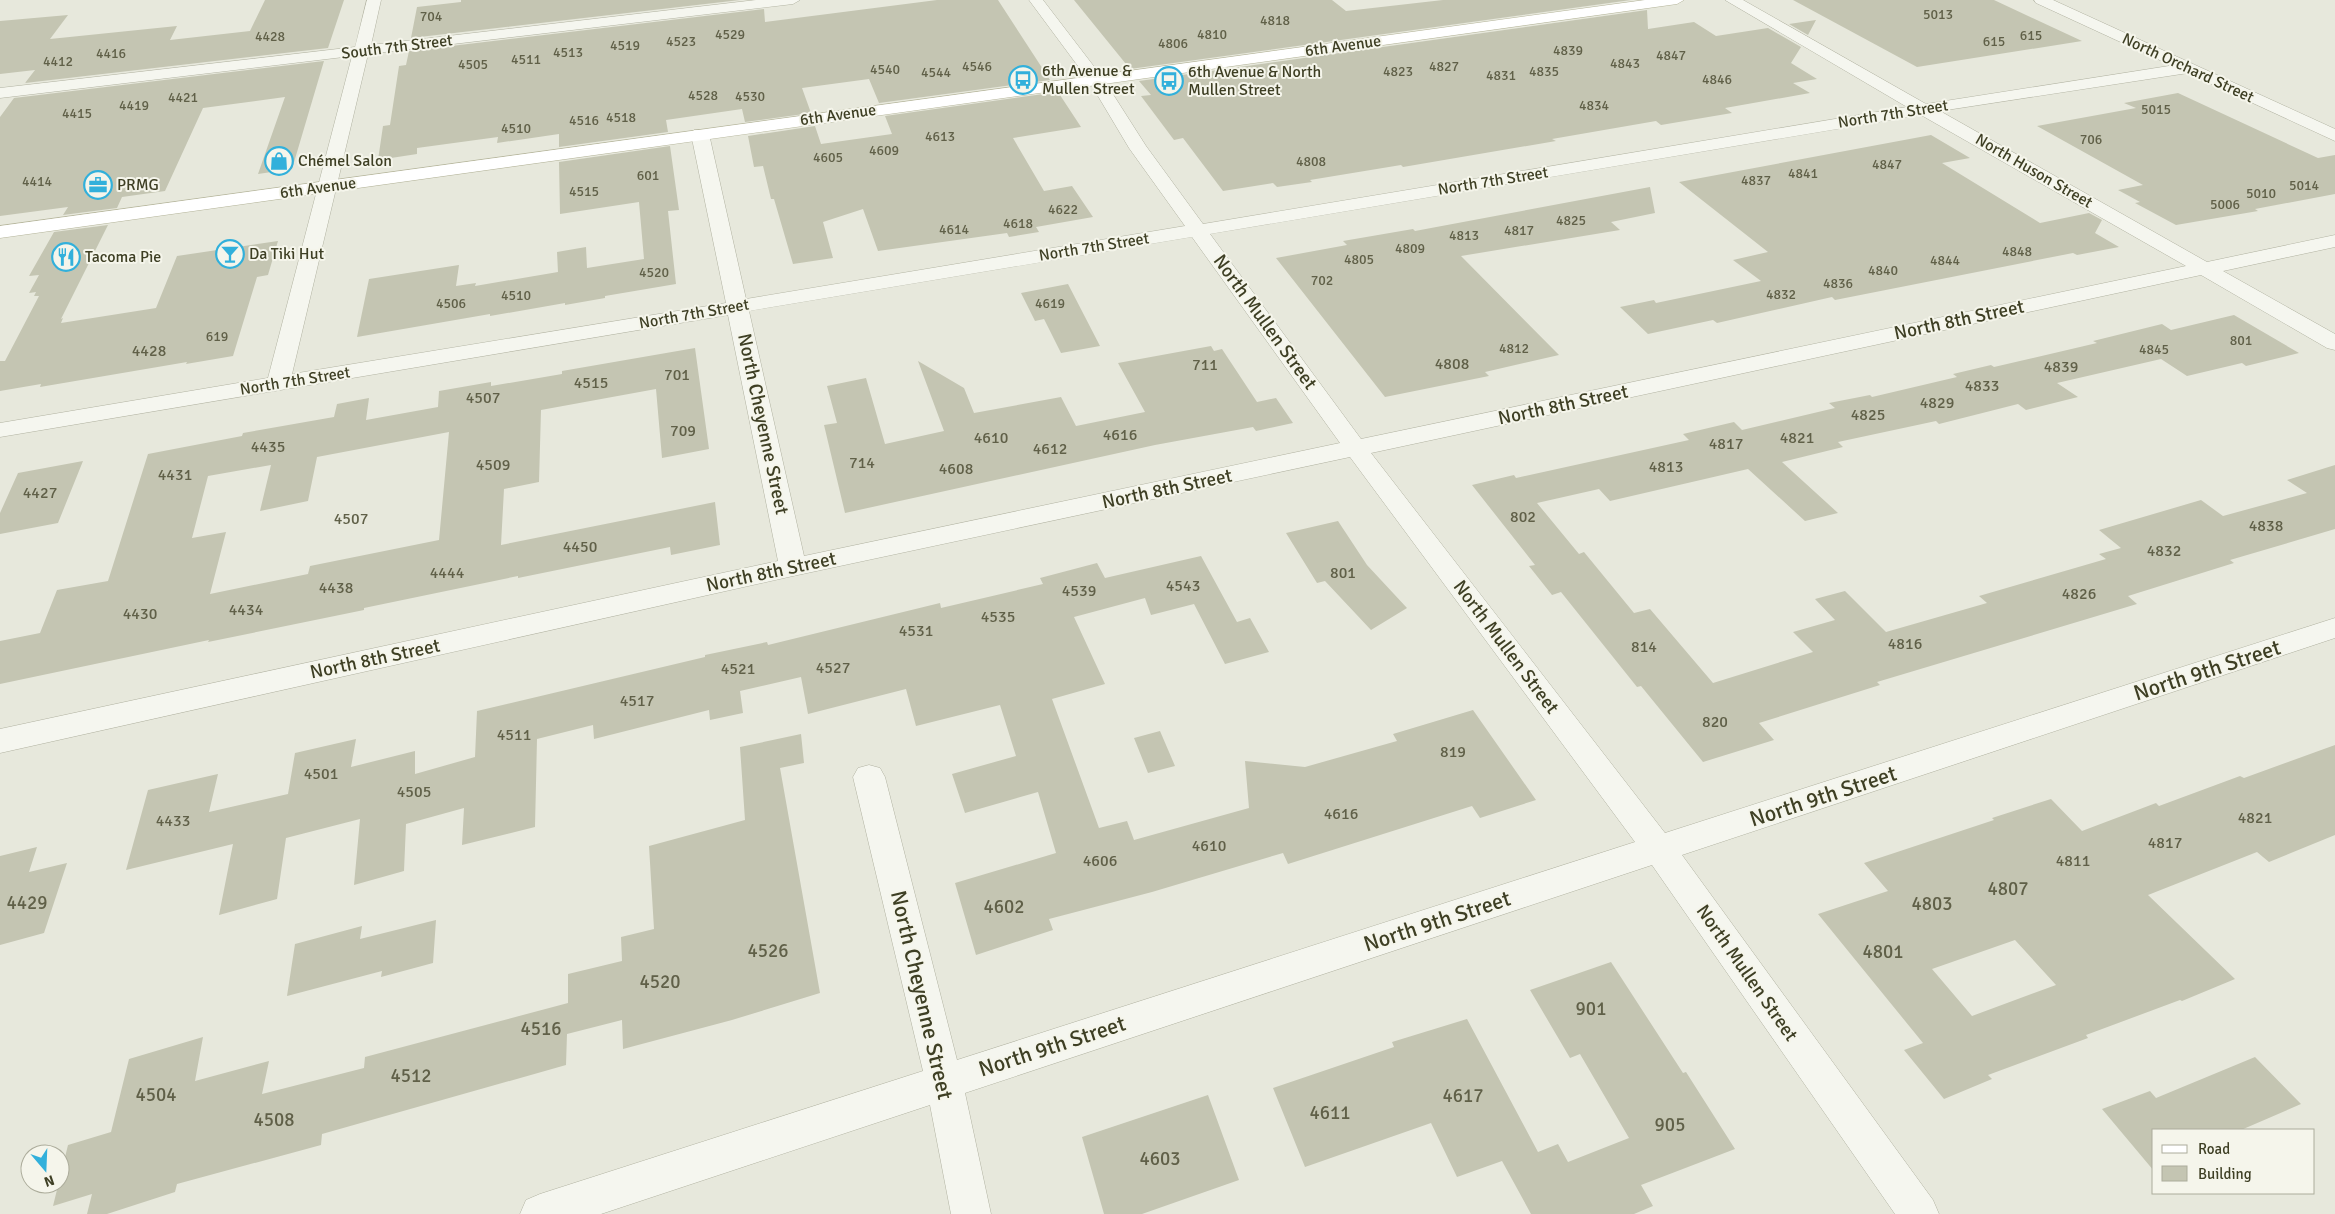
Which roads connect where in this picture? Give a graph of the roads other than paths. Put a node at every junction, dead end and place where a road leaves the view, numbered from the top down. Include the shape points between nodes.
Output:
1 (374, 0) edge
2 (793, 0) edge
3 (1036, 0) edge
4 (1677, 0) edge
5 (1732, 0) edge
6 (2040, 0) edge
7 (361, 51) junction
8 (2188, 68) junction
9 (1096, 80) junction
10 (0, 93) edge
11 (1924, 109) junction
12 (700, 134) junction
13 (2335, 136) edge
14 (326, 187) junction
15 (1198, 230) junction
16 (0, 232) edge
17 (2335, 241) edge
18 (2204, 268) junction
19 (738, 306) junction
20 (2335, 343) edge
21 (278, 384) junction
22 (0, 430) edge
23 (1356, 449) junction
24 (793, 567) junction
25 (2335, 628) edge
26 (0, 741) edge
27 (869, 777) dead end
28 (1659, 849) junction
29 (944, 1081) junction
30 (540, 1214) edge
31 (971, 1214) edge
32 (1919, 1214) edge

1 - 7 street
2 - 7 street, South 7th Street
3 - 9 street, North Mullen Street
4 - 9 main road, 6th Avenue
5 - 11 street, North Huson Street
6 - 8 street, North Orchard Street
7 - 10 street, South 7th Street
7 - 14 street
8 - 11 street, North 7th Street
8 - 13 street, North Orchard Street
9 - 12 main road, 6th Avenue
9 - 15 street, North Mullen Street via 1138,148
11 - 15 street, North 7th Street
11 - 18 street, North Huson Street
12 - 14 main road, 6th Avenue
12 - 19 street, North Cheyenne Street
14 - 16 main road, 6th Avenue
14 - 21 street
15 - 19 street, North 7th Street
15 - 23 street, North Mullen Street
17 - 18 street, North 8th Street
18 - 20 street, North Huson Street
18 - 23 street, North 8th Street
19 - 21 street, North 7th Street
19 - 24 street, North Cheyenne Street
21 - 22 street, North 7th Street
23 - 24 street, North 8th Street
23 - 28 street, North Mullen Street
24 - 26 street, North 8th Street
25 - 28 street, North 9th Street
27 - 29 street, North Cheyenne Street
28 - 29 street, North 9th Street
28 - 32 street, North Mullen Street
29 - 30 street, North 9th Street
29 - 31 street, North Cheyenne Street

